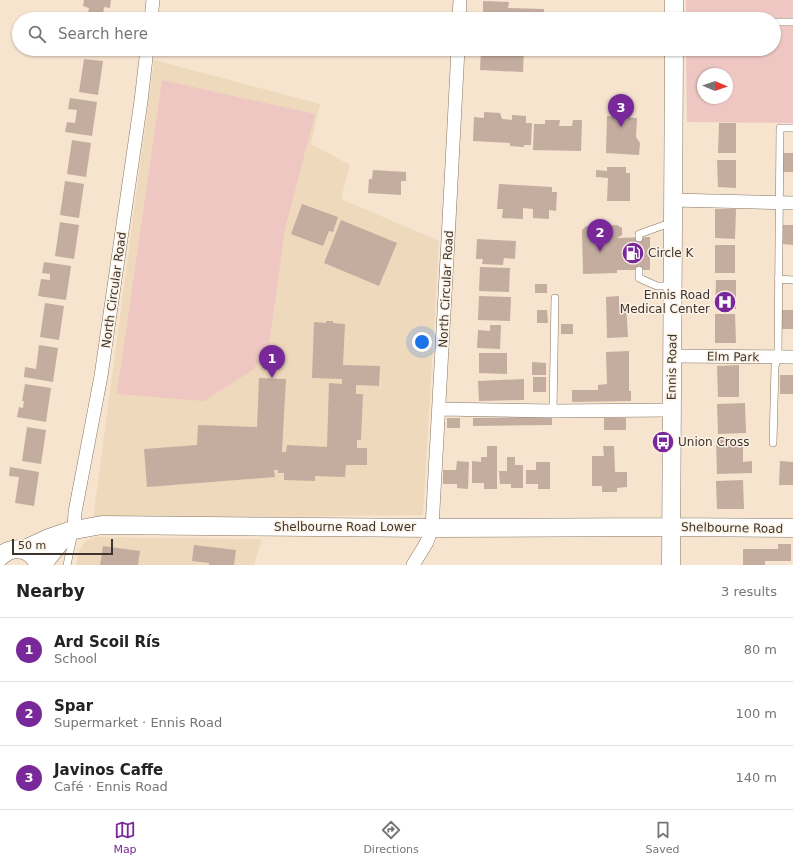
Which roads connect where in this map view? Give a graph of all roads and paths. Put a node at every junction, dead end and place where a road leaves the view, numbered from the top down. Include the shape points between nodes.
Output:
1 (153, 0) edge
2 (460, 0) edge
3 (674, 0) edge
4 (151, 12) edge
5 (459, 12) edge
6 (674, 12) edge
7 (781, 22) edge
8 (793, 22) edge
9 (146, 56) edge
10 (458, 56) edge
11 (674, 56) edge
12 (793, 128) edge
13 (673, 200) junction
14 (778, 202) junction
15 (793, 202) edge
16 (673, 222) junction
17 (639, 238) dead end
18 (639, 270) dead end
19 (778, 280) junction
20 (793, 280) edge
21 (672, 286) junction
22 (556, 298) dead end
23 (672, 356) junction
24 (778, 357) junction
25 (793, 357) edge
26 (439, 409) junction
27 (672, 410) junction
28 (553, 411) junction
29 (773, 443) dead end
30 (671, 527) junction
31 (432, 528) junction
32 (793, 528) edge
33 (72, 530) junction
34 (23, 550) junction
35 (0, 558) edge
36 (38, 565) edge
37 (42, 565) edge
38 (67, 565) edge
39 (413, 565) edge
40 (671, 565) edge

1 - 4 street
2 - 5 street
3 - 6 main road
7 - 8 lane
9 - 33 street, North Circular Road via 101,376
10 - 26 street, North Circular Road
11 - 13 main road, Ennis Road
12 - 14 lane via 780,128
13 - 14 street
13 - 16 main road, Ennis Road
14 - 15 street
14 - 19 lane
16 - 17 lane via 639,234
16 - 21 main road, Ennis Road
18 - 21 lane via 639,278 657,286
19 - 20 lane
19 - 24 lane
21 - 23 main road, Ennis Road
22 - 28 lane
23 - 24 street, Elm Park
23 - 27 main road, Ennis Road
24 - 25 street, Elm Park
24 - 29 lane via 775,366
26 - 28 street
26 - 31 street, North Circular Road
27 - 28 street
27 - 30 main road, Ennis Road
30 - 31 main road, Shelbourne Road Lower
30 - 32 main road, Shelbourne Road
30 - 40 main road, Ennis Road
31 - 33 main road, Shelbourne Road Lower via 102,525
31 - 39 street, North Circular Road
33 - 34 main road, Shelbourne Road Lower
33 - 37 main road
33 - 38 lane
34 - 35 main road, Shelbourne Road Lower via 10,550
34 - 36 main road via 34,557

